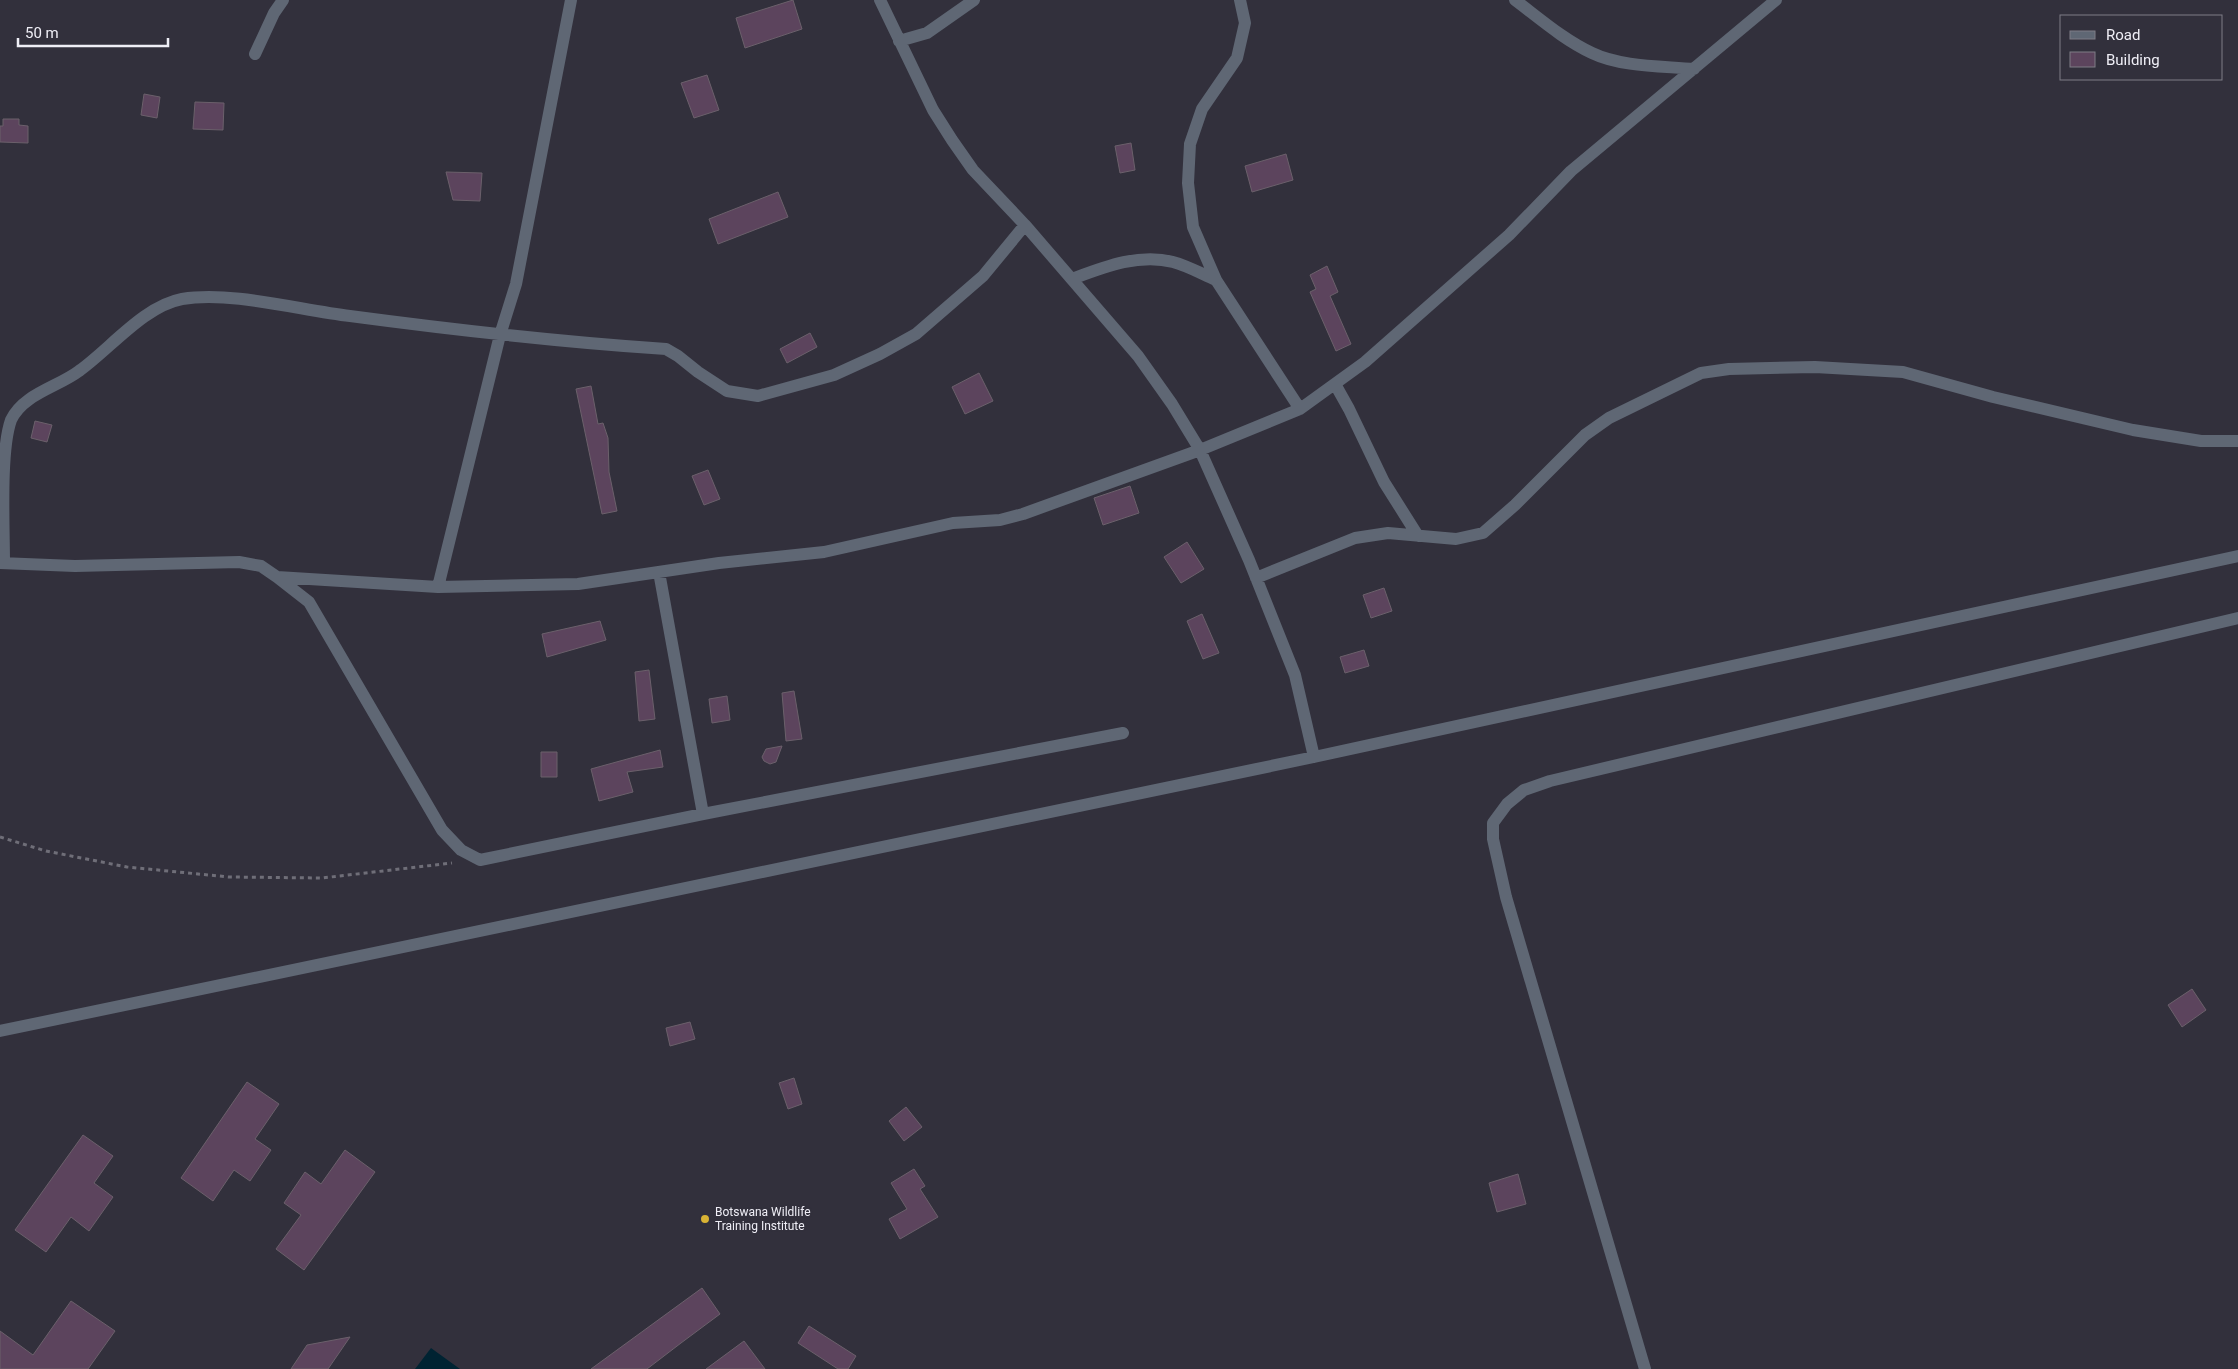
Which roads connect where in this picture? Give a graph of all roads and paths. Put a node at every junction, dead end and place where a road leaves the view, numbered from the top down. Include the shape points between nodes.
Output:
1 (283, 0) edge
2 (880, 0) edge
3 (974, 0) edge
4 (1240, 0) edge
5 (1515, 0) edge
6 (1776, 0) edge
7 (567, 1) edge
8 (899, 41) junction
9 (255, 54) dead end
10 (1694, 69) junction
11 (1025, 225) junction
12 (1072, 279) junction
13 (1216, 280) junction
14 (500, 335) junction
15 (1335, 384) junction
16 (1300, 408) junction
17 (2238, 441) edge
18 (1200, 450) junction
19 (1418, 536) junction
20 (2238, 556) edge
21 (2, 563) edge
22 (659, 572) junction
23 (277, 577) junction
24 (1256, 578) junction
25 (438, 587) junction
26 (2238, 618) edge
27 (1123, 733) dead end
28 (1314, 756) junction
29 (703, 814) junction
30 (0, 837) edge
31 (480, 860) junction
32 (0, 1031) edge
33 (1645, 1369) edge

1 - 9 street
2 - 8 street
3 - 8 street via 927,33
4 - 13 street via 1245,23 1237,58 1202,110 1190,144 1188,183 1193,227
5 - 10 street via 1592,53 1634,64
6 - 10 street
7 - 14 street via 516,284
8 - 11 street via 933,110 952,140 974,170
10 - 15 street via 1571,171 1509,235 1365,362
11 - 12 street
11 - 14 street via 983,276 916,334 834,375 758,396 727,391 666,350
12 - 13 street via 1144,258 1174,262
12 - 18 street via 1138,356
13 - 16 street
14 - 21 street via 214,298 181,299 155,308 78,372 16,411 4,447
14 - 25 street
15 - 16 street
15 - 19 street via 1384,482
16 - 18 street
17 - 19 street via 2201,441 2133,430 1903,372 1815,367 1729,369 1701,373 1609,418 1585,435 1483,532 1456,539
18 - 22 street via 1000,520 953,522 824,552
18 - 24 street
19 - 24 street via 1388,533 1355,538
20 - 28 street
21 - 23 street via 75,566 239,562 261,566
22 - 25 street via 578,584
22 - 29 street
23 - 25 street
23 - 31 street via 309,602 442,830 461,850
24 - 28 street via 1295,675
26 - 33 street via 1550,780 1524,790 1507,804 1493,823 1493,840 1506,897
27 - 29 street
28 - 32 street
29 - 31 street
30 - 31 path via 46,851 127,867 229,877 322,878

